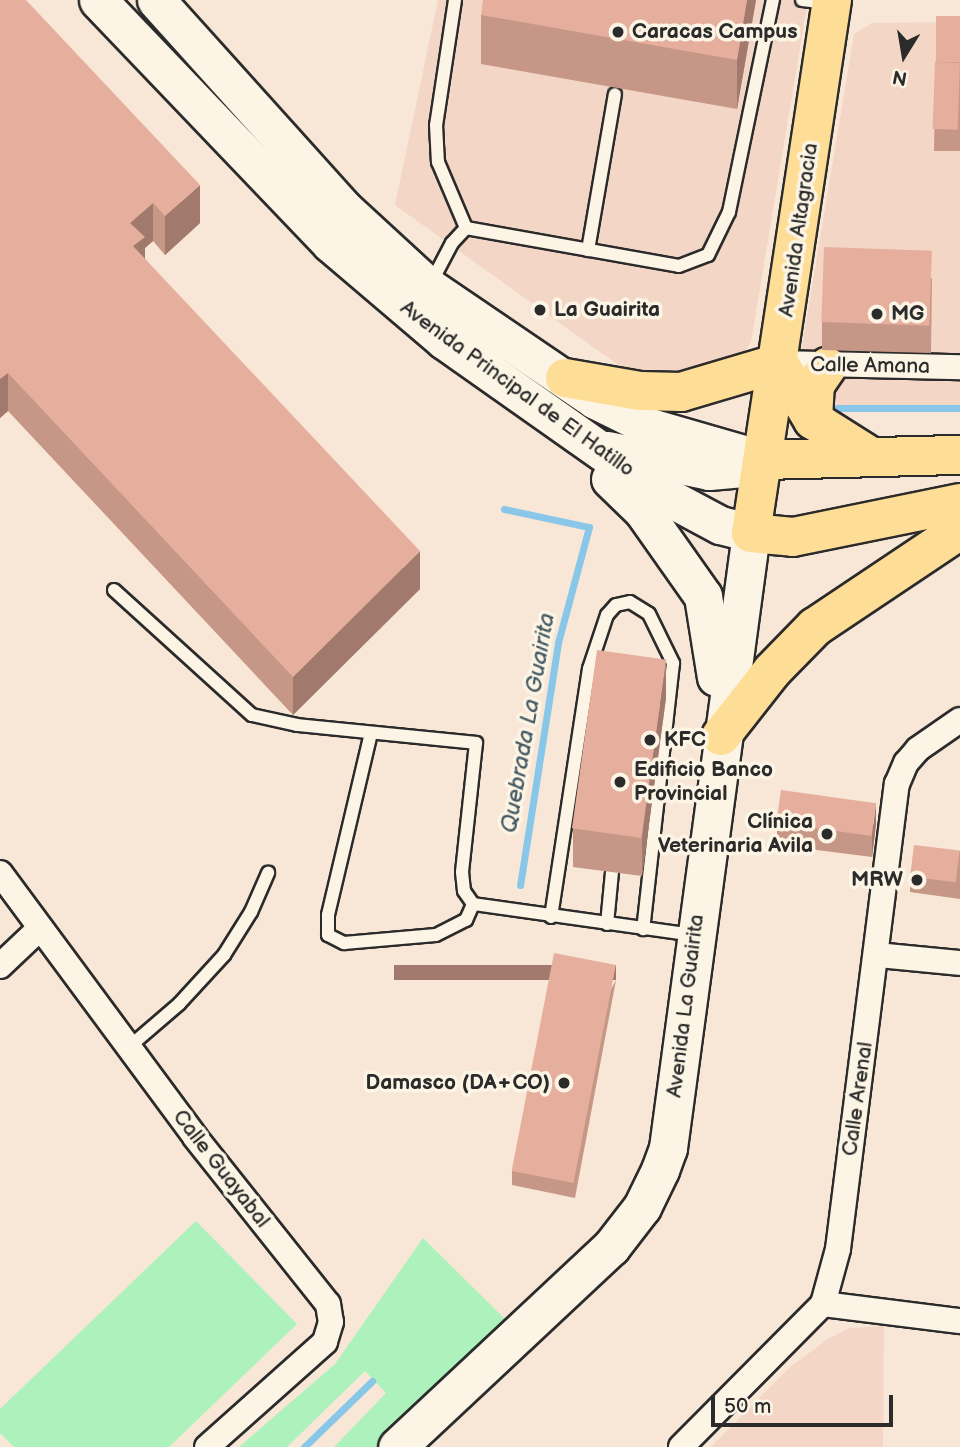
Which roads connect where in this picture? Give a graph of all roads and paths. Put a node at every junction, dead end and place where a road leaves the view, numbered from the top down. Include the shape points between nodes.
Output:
1 (98, 0) edge
2 (156, 0) edge
3 (455, 0) edge
4 (772, 0) edge
5 (822, 1) edge
6 (615, 94) dead end
7 (466, 228) junction
8 (588, 250) junction
9 (429, 287) junction
10 (779, 363) junction
11 (827, 367) junction
12 (960, 367) edge
13 (565, 377) junction
14 (813, 420) junction
15 (597, 449) junction
16 (960, 455) edge
17 (873, 457) junction
18 (764, 460) junction
19 (960, 503) edge
20 (960, 530) edge
21 (751, 533) junction
22 (114, 590) dead end
23 (960, 720) edge
24 (371, 733) junction
25 (721, 736) junction
26 (612, 872) dead end
27 (0, 873) edge
28 (268, 873) dead end
29 (473, 904) junction
30 (551, 917) junction
31 (607, 924) junction
32 (643, 929) junction
33 (38, 930) junction
34 (695, 936) junction
35 (878, 955) junction
36 (960, 963) edge
37 (0, 966) edge
38 (129, 1047) junction
39 (823, 1304) junction
40 (960, 1321) edge
41 (207, 1447) edge
42 (397, 1447) edge
43 (681, 1447) edge

1 - 15 main road, Avenida Principal de El Hatillo via 330,243 444,340
2 - 9 main road, Avenida Principal de El Hatillo via 343,208
3 - 7 lane via 436,125 438,162
4 - 8 lane via 729,212 708,255 679,266
5 - 10 main road, Avenida Altagracia
6 - 8 lane
7 - 8 lane
7 - 9 lane via 452,243
9 - 13 main road, Avenida Principal de El Hatillo via 514,348
10 - 11 street, Calle Amana
10 - 13 main road via 681,392 640,391
10 - 14 main road
10 - 18 main road, Avenida Altagracia
11 - 12 street, Calle Amana
11 - 14 main road via 815,384
13 - 18 main road, Avenida Principal de El Hatillo via 595,400 650,427
14 - 17 main road
15 - 18 main road via 626,451 709,471 735,472
15 - 21 main road, Avenida Principal de El Hatillo via 691,511
15 - 25 main road via 609,478 643,511 703,596 712,636
16 - 17 main road, Avenida Principal de El Hatillo
17 - 18 main road, Avenida Principal de El Hatillo
18 - 21 main road, Avenida La Guairita
19 - 21 main road, Avenida Principal de El Hatillo via 793,537
20 - 25 main road via 815,626
21 - 25 main road, Avenida La Guairita
22 - 24 lane via 252,715
23 - 35 street, Calle Arenal via 918,750 897,784
24 - 29 lane via 476,743 462,872 464,891
24 - 29 lane via 328,915 328,935 344,943 436,935 466,920
25 - 34 main road, Avenida La Guairita
26 - 31 lane
27 - 33 street, Calle Guayabal
28 - 38 lane via 251,912 223,956 179,1004
29 - 30 lane
30 - 31 lane
30 - 32 lane via 589,669 607,615 616,605 630,602 649,614 673,663
31 - 32 lane
32 - 34 lane
33 - 37 street
33 - 38 street, Calle Guayabal
34 - 42 main road, Avenida La Guairita via 668,1148 642,1207 611,1247
35 - 36 street
35 - 39 street, Calle Arenal via 838,1249
38 - 41 street, Calle Guayabal via 328,1304 331,1322 325,1342
39 - 40 street
39 - 43 street, Calle Arenal

